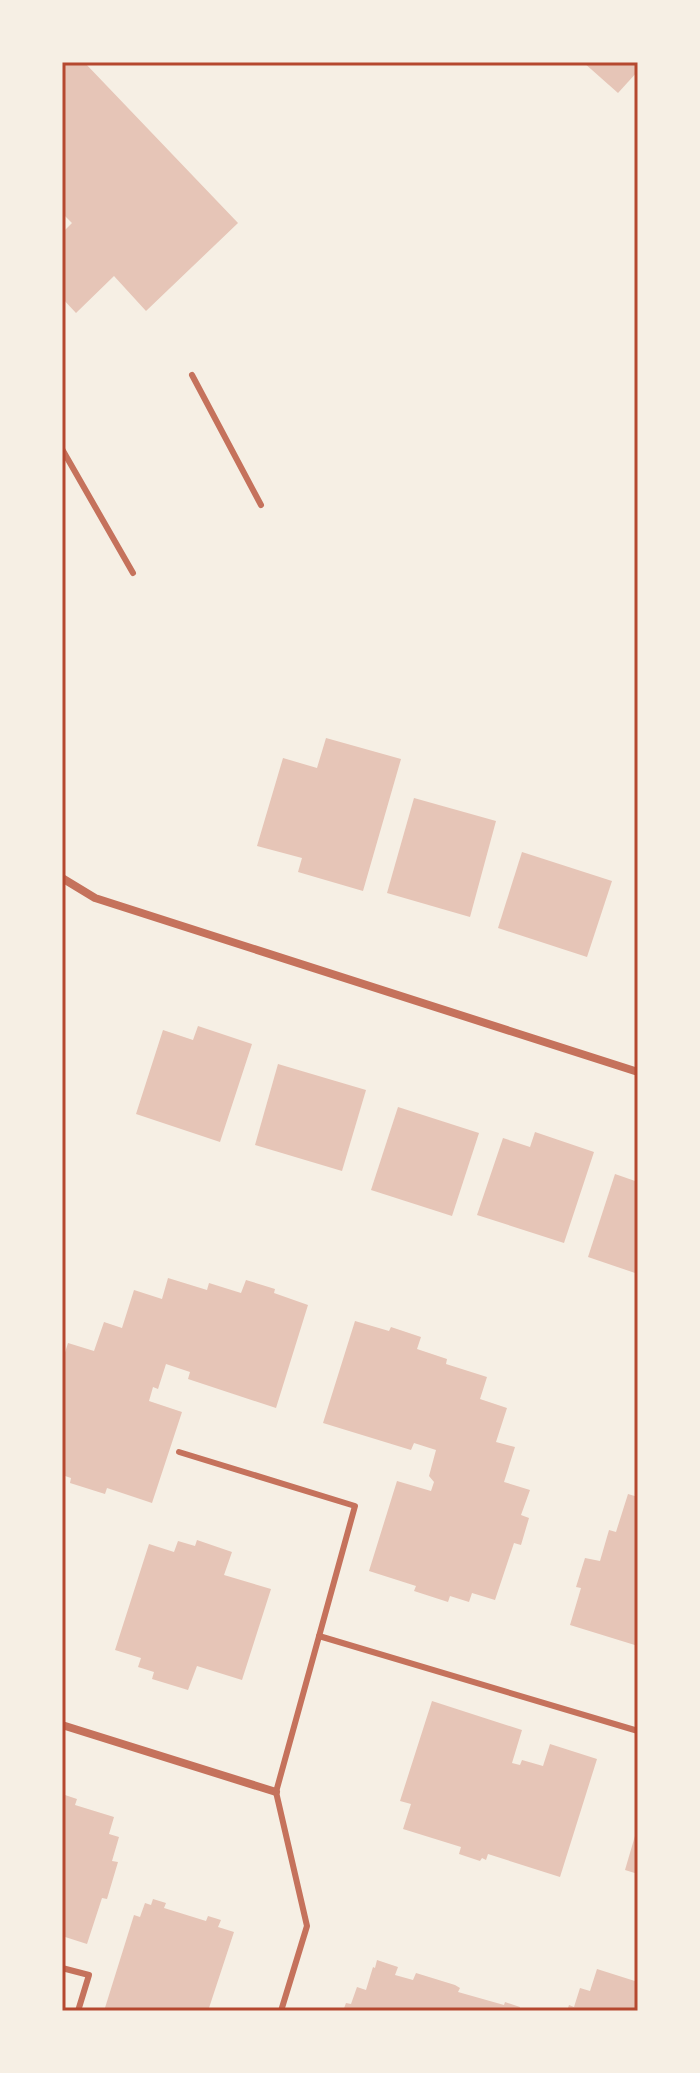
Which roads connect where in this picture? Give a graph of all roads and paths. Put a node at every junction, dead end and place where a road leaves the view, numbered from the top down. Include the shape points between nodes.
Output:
1 (192, 375) dead end
2 (62, 449) edge
3 (261, 505) dead end
4 (133, 573) dead end
5 (62, 878) edge
6 (638, 1072) edge
7 (179, 1452) dead end
8 (319, 1636) junction
9 (62, 1725) edge
10 (638, 1731) edge
11 (276, 1792) junction
12 (62, 1968) edge
13 (78, 2011) edge
14 (281, 2011) edge

1 - 3 lane
2 - 4 lane
5 - 6 street via 95,898
7 - 8 lane via 355,1506
8 - 10 lane
8 - 11 lane
9 - 11 street
11 - 14 lane via 307,1926
12 - 13 lane via 89,1975

